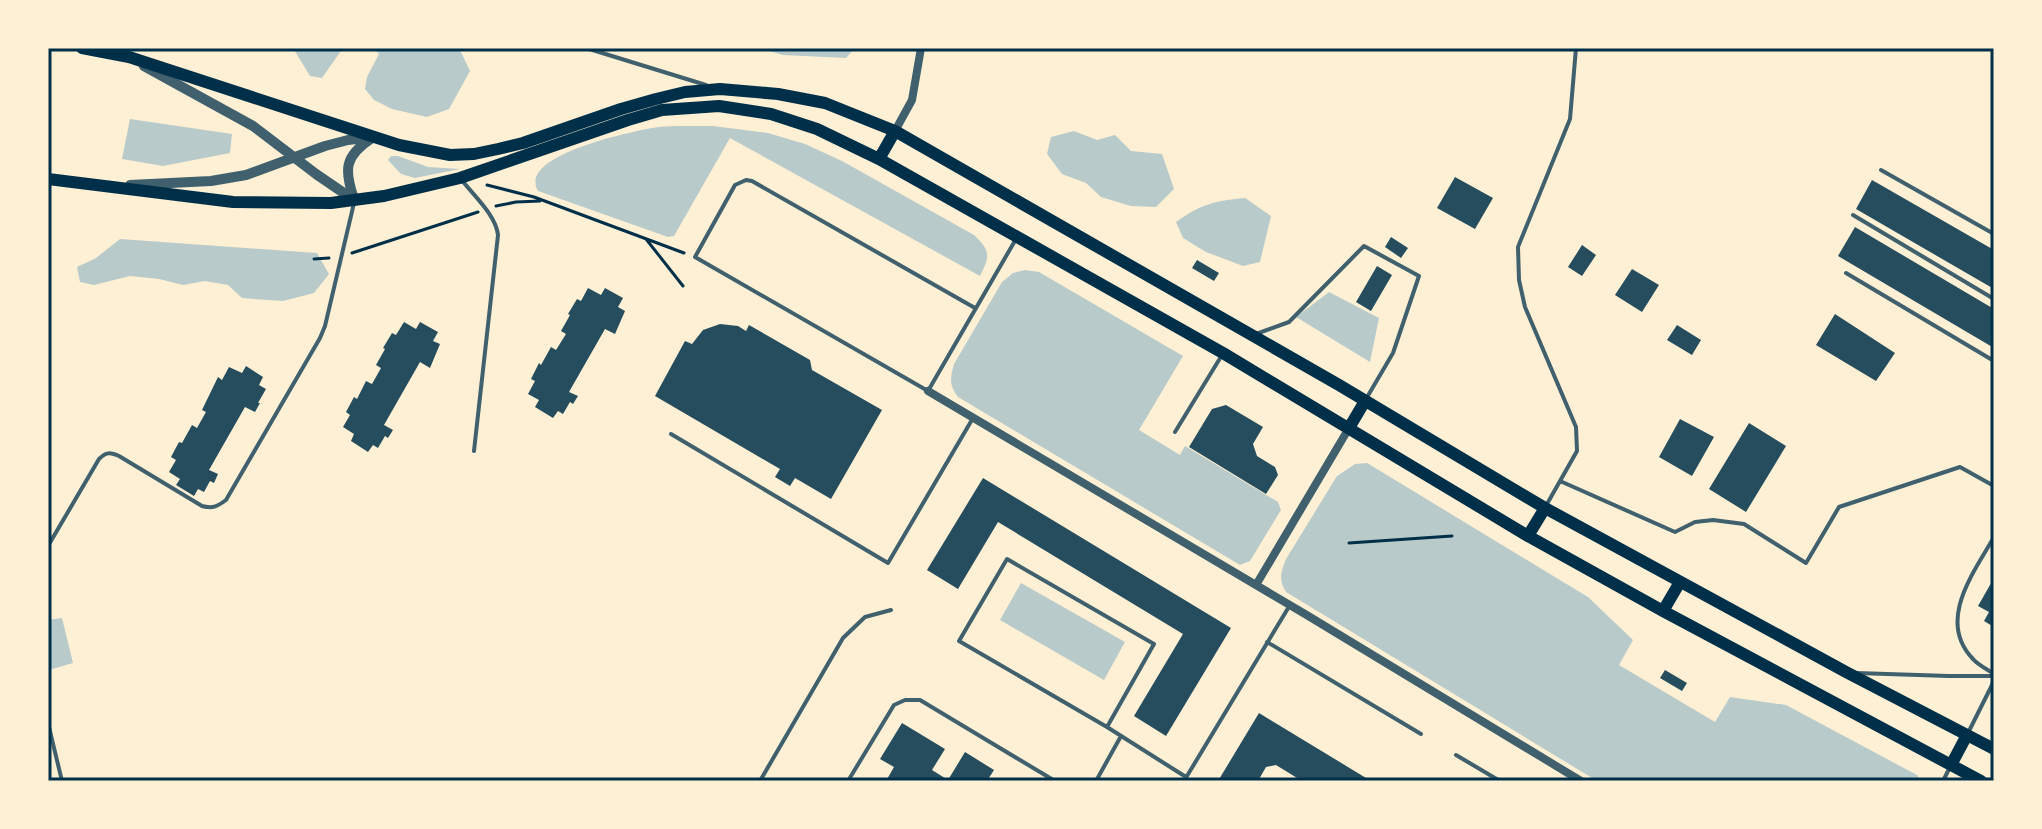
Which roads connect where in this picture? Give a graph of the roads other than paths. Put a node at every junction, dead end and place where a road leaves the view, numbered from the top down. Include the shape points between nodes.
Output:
1 (82, 48) edge
2 (586, 48) edge
3 (921, 48) edge
4 (1576, 48) edge
5 (129, 57) junction
6 (720, 89) junction
7 (895, 131) junction
8 (374, 137) junction
9 (294, 157) junction
10 (879, 159) junction
11 (1881, 170) dead end
12 (460, 178) junction
13 (48, 179) edge
14 (108, 187) junction
15 (354, 200) junction
16 (1853, 215) dead end
17 (1994, 234) edge
18 (1017, 237) junction
19 (1846, 273) dead end
20 (1994, 299) edge
21 (975, 308) junction
22 (1253, 335) junction
23 (1223, 353) junction
24 (1994, 361) edge
25 (928, 391) junction
26 (1365, 401) junction
27 (973, 418) junction
28 (1349, 428) junction
29 (1175, 432) dead end
30 (671, 434) dead end
31 (474, 451) dead end
32 (1560, 481) junction
33 (1994, 486) edge
34 (1545, 508) junction
35 (1528, 536) junction
36 (1994, 537) edge
37 (48, 546) edge
38 (1680, 582) junction
39 (1256, 585) junction
40 (1290, 605) junction
41 (891, 610) dead end
42 (1663, 611) junction
43 (1267, 642) junction
44 (1846, 672) junction
45 (1994, 677) edge
46 (48, 723) edge
47 (1107, 727) junction
48 (1421, 734) dead end
49 (1967, 735) junction
50 (1121, 736) junction
51 (1994, 749) edge
52 (1456, 755) dead end
53 (1951, 765) junction
54 (1185, 779) edge
55 (62, 781) edge
56 (760, 781) edge
57 (848, 781) edge
58 (1055, 781) edge
59 (1096, 781) edge
60 (1500, 781) edge
61 (1581, 781) edge
62 (1943, 781) edge
63 (1981, 781) edge

1 - 5 main road
2 - 6 lane
3 - 7 street via 912,100
4 - 32 lane via 1570,119 1518,247 1525,307 1576,427 1577,451
5 - 8 main road
5 - 9 street via 253,126
6 - 7 main road via 825,103
6 - 8 main road via 656,99 474,154 450,155
7 - 10 main road
7 - 22 main road
8 - 9 street
8 - 15 street via 349,162
9 - 14 street via 223,179
9 - 15 street
10 - 12 main road via 817,129 771,114 719,106 662,110
10 - 18 main road
11 - 17 lane
12 - 15 main road
12 - 31 lane via 498,235
13 - 14 main road
14 - 15 main road via 233,202
15 - 37 lane via 320,338 226,500 211,508 202,506 111,452 99,459
16 - 20 lane
18 - 21 lane
18 - 23 main road
19 - 24 lane
21 - 25 lane
21 - 25 lane via 752,181 735,185 695,257
22 - 26 main road
22 - 26 lane via 1289,322 1364,246 1419,276 1393,353
23 - 28 main road
23 - 29 lane
25 - 27 street
26 - 28 main road
26 - 34 main road
27 - 30 lane via 888,563
27 - 39 street
28 - 35 main road
28 - 39 street
32 - 33 lane via 1675,532 1695,522 1744,524 1806,563 1839,507 1960,467
32 - 34 lane
34 - 35 main road
34 - 38 main road
35 - 42 main road
36 - 45 lane via 1961,595 1957,617 1968,653
38 - 42 main road
38 - 44 main road
39 - 40 street
40 - 43 lane
40 - 61 street
41 - 56 lane via 865,617 843,638
42 - 53 main road
43 - 48 lane
43 - 54 lane
44 - 45 lane
44 - 49 main road
45 - 49 lane
46 - 55 lane
47 - 47 lane via 1154,644 1007,559 959,641
47 - 50 lane
49 - 51 main road
49 - 53 main road
50 - 54 lane
50 - 59 lane
52 - 60 lane
53 - 62 lane
53 - 63 main road
57 - 58 lane via 894,705 905,700 920,700

